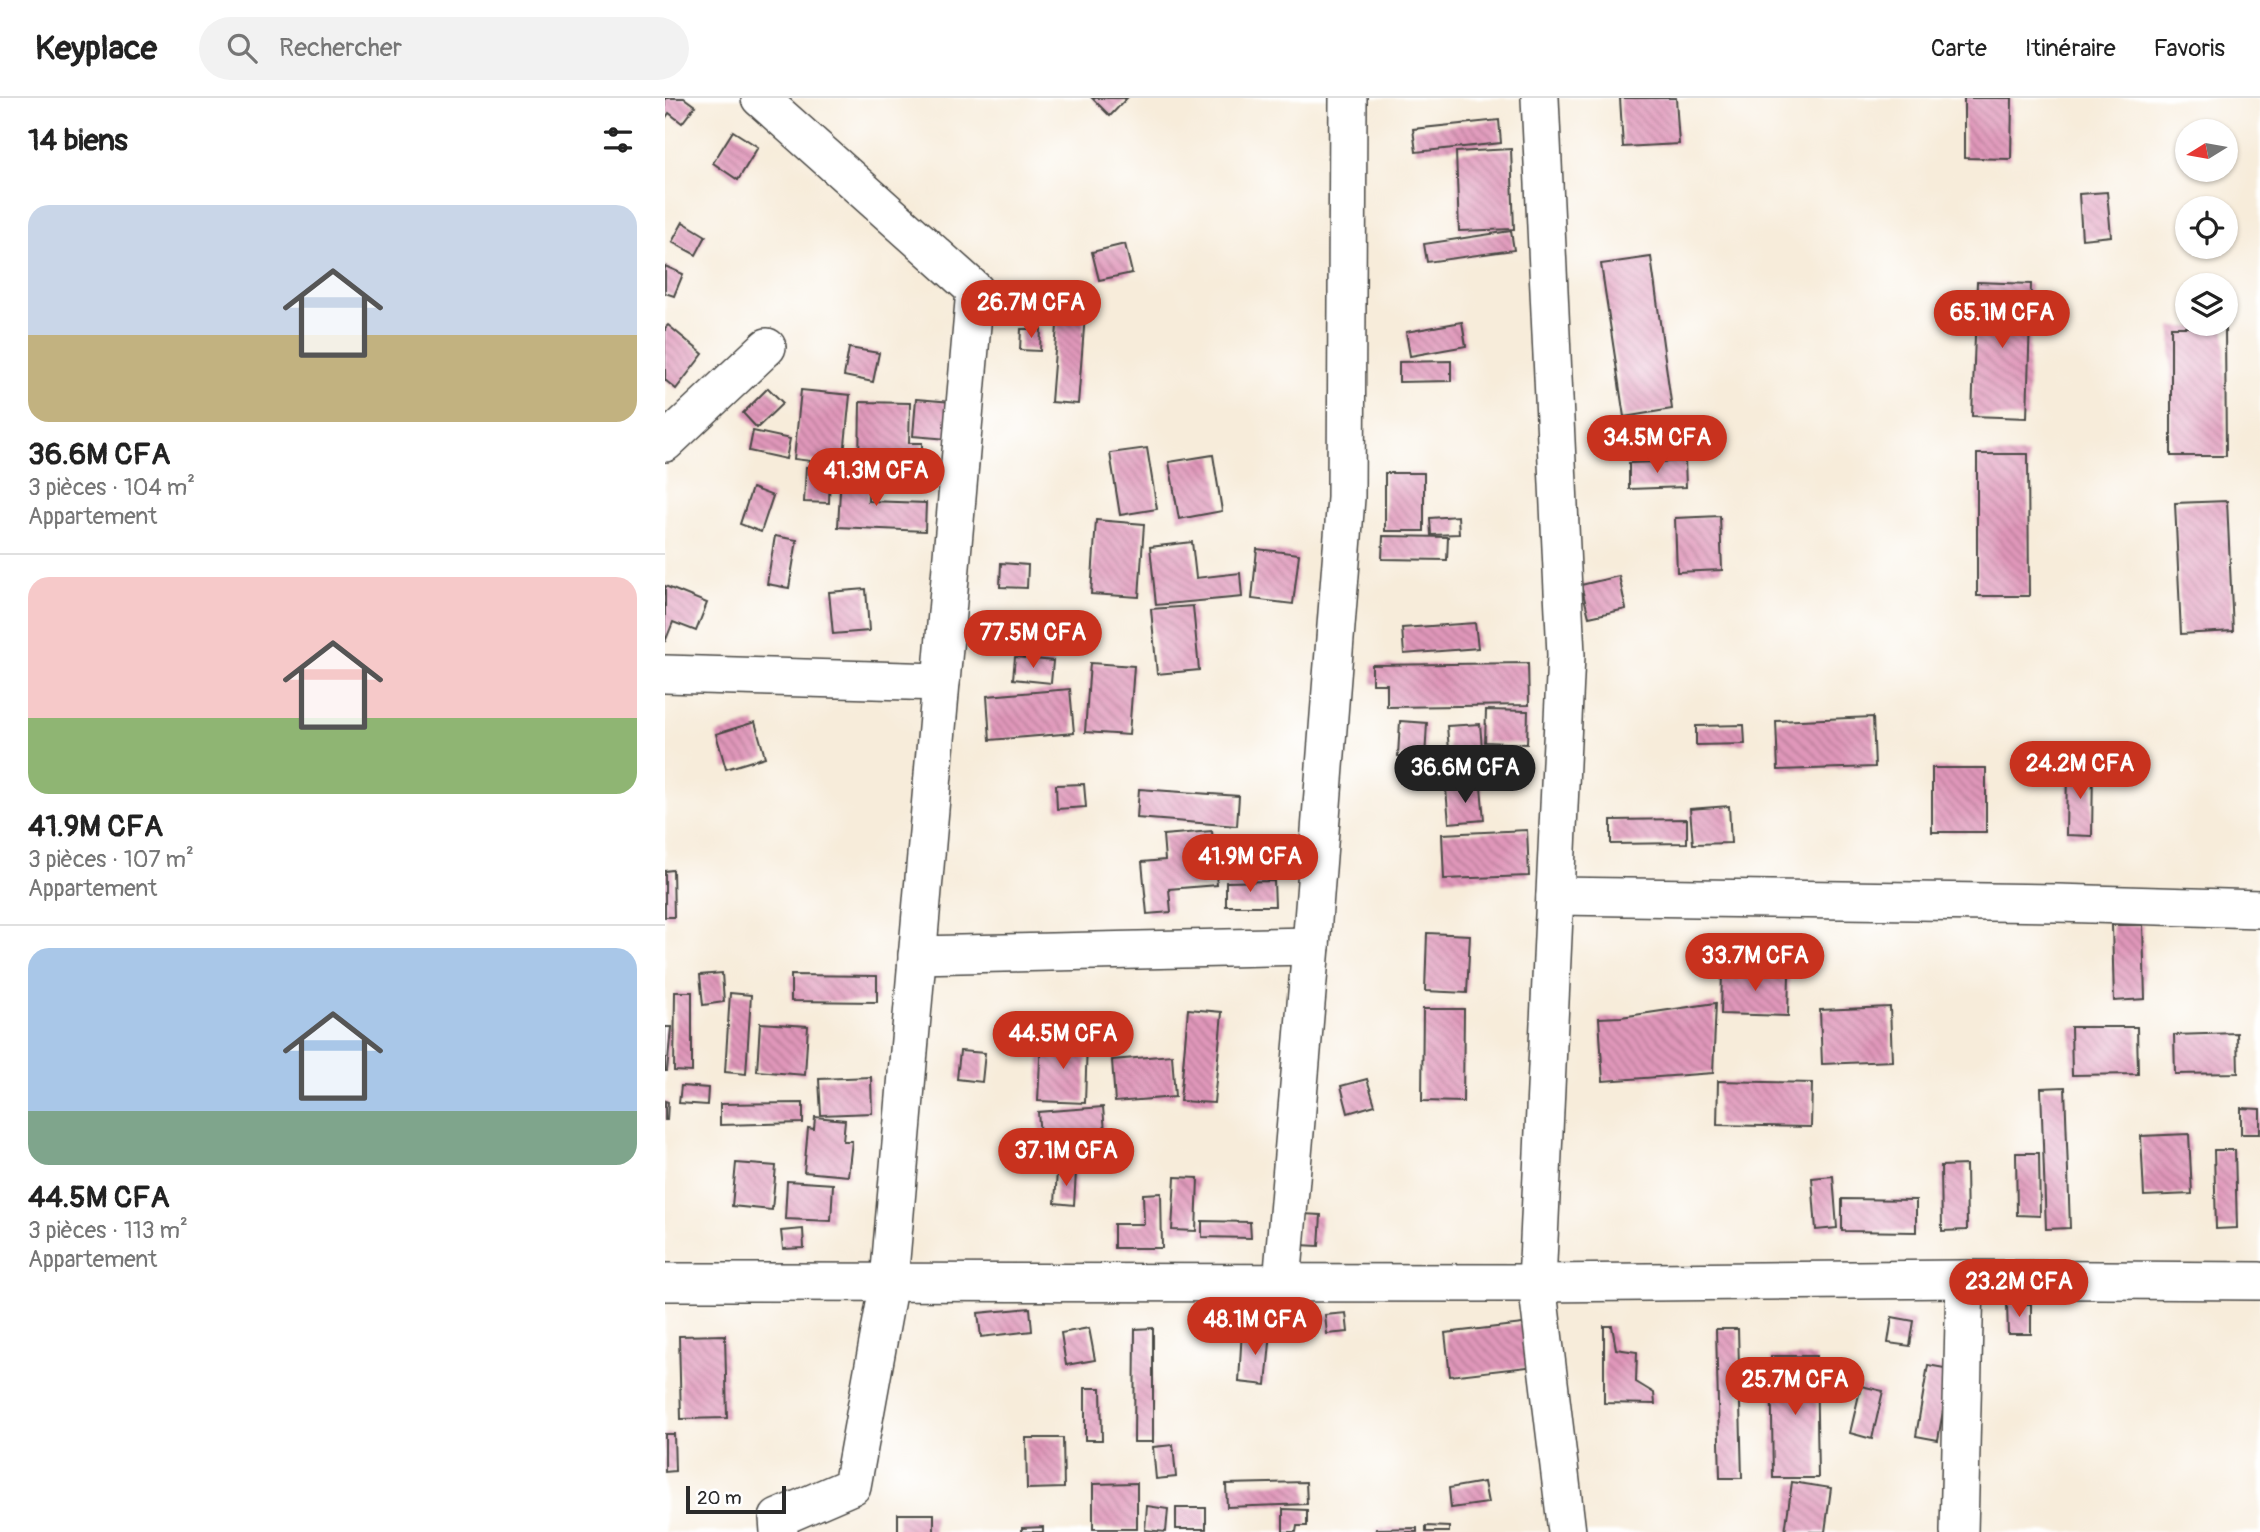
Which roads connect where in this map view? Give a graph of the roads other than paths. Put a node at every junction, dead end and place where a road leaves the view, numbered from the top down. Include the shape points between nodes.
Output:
1 (760, 98) edge
2 (1348, 98) edge
3 (1540, 98) edge
4 (767, 347) dead end
5 (665, 443) edge
6 (665, 674) edge
7 (941, 682) junction
8 (1555, 896) junction
9 (2260, 909) edge
10 (1311, 946) junction
11 (917, 955) junction
12 (1965, 1279) junction
13 (2260, 1281) edge
14 (665, 1282) edge
15 (889, 1282) junction
16 (1282, 1283) junction
17 (1537, 1283) junction
18 (779, 1532) edge
19 (1567, 1532) edge
20 (1959, 1532) edge

1 - 7 street via 975,290
2 - 10 street via 1346,498
3 - 8 street via 1566,655
4 - 5 street
6 - 7 street
7 - 11 street
8 - 9 street
8 - 17 street
10 - 11 street
10 - 16 street
11 - 15 street
12 - 13 street
12 - 17 street
12 - 20 street
14 - 15 street
15 - 16 street
15 - 18 street via 852,1486 778,1518
16 - 17 street
17 - 19 street

